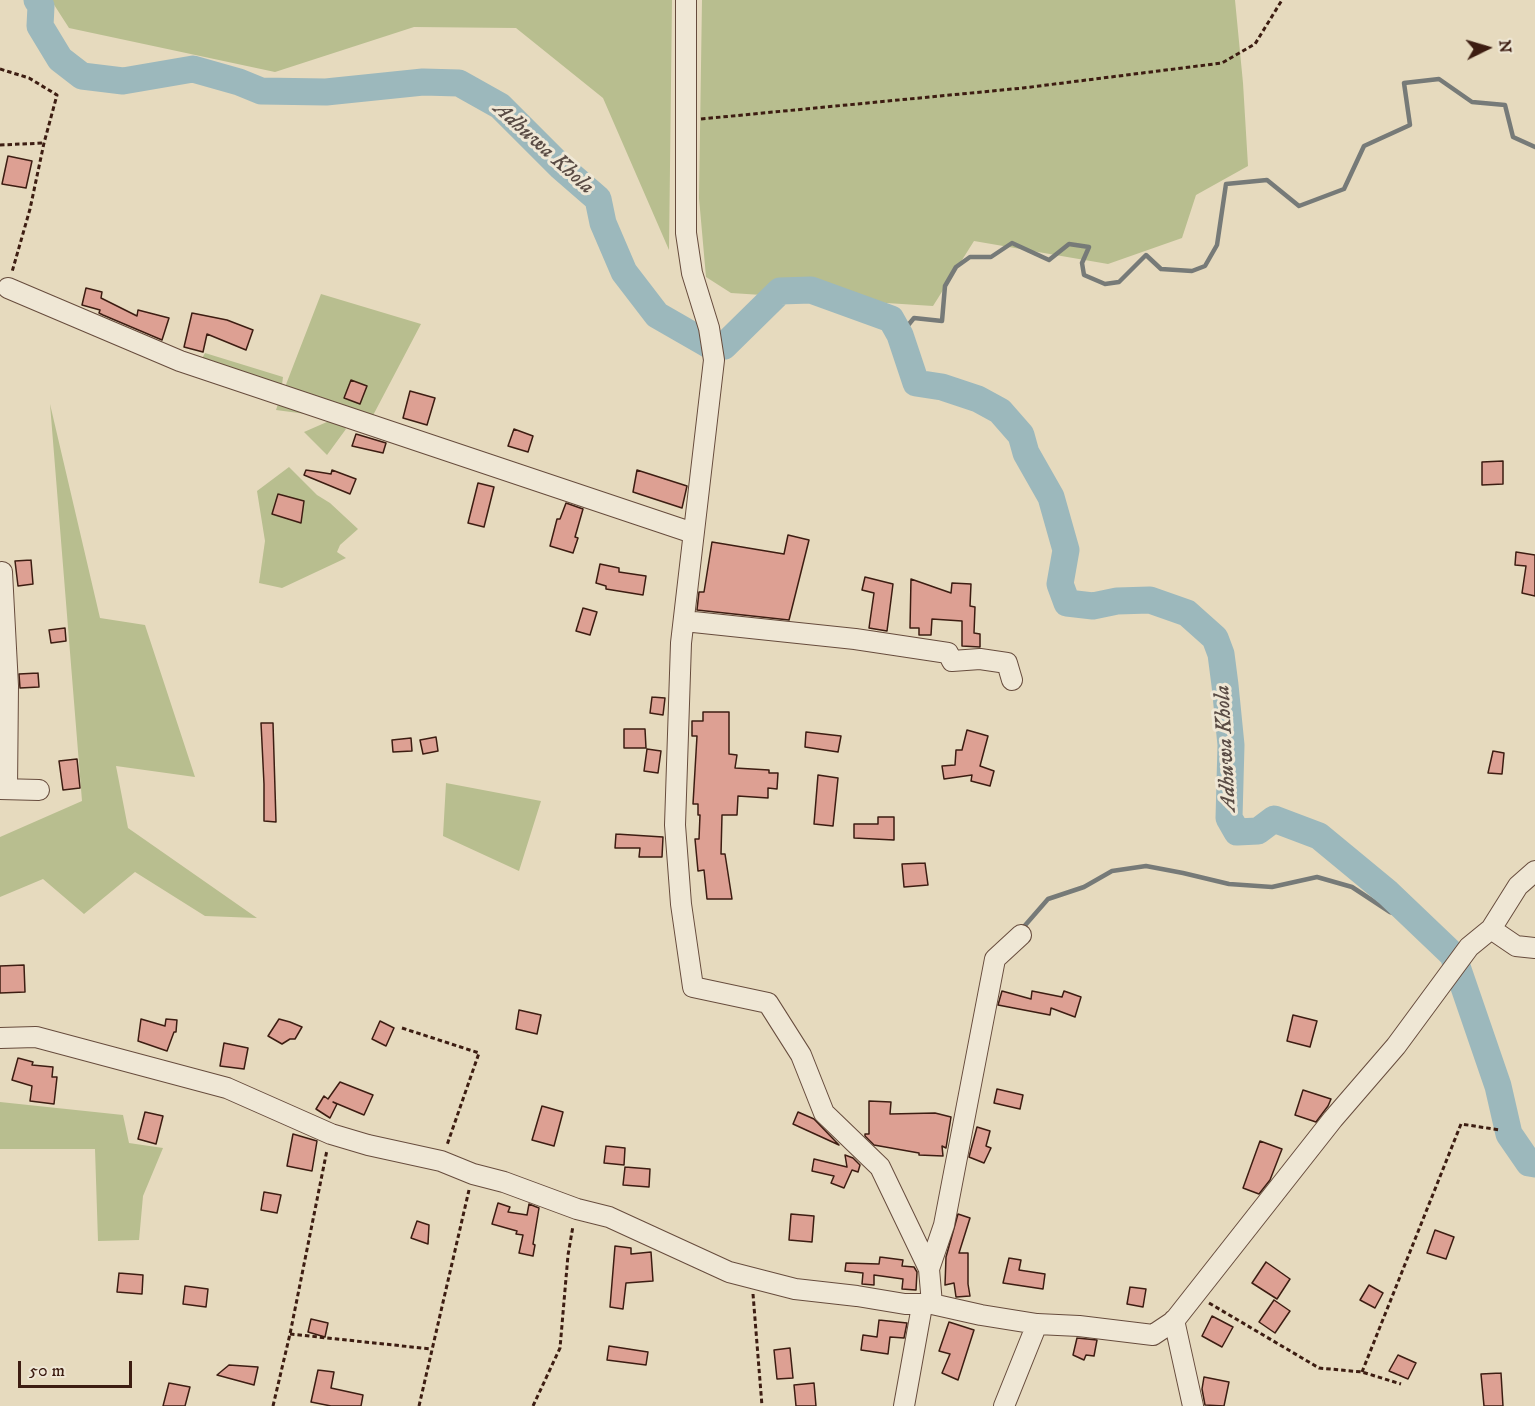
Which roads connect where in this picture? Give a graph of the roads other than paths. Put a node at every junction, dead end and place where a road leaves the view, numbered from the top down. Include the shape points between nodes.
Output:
1 (686, 0) edge
2 (8, 288) road end
3 (693, 532) junction
4 (2, 572) dead end
5 (684, 621) junction
6 (1012, 680) dead end
7 (3, 789) edge
8 (39, 790) dead end
9 (1535, 871) edge
10 (1491, 929) junction
11 (1021, 935) dead end
12 (1535, 948) edge
13 (0, 1038) edge
14 (929, 1269) junction
15 (927, 1305) junction
16 (1174, 1320) junction
17 (1037, 1324) junction
18 (906, 1406) edge
19 (1004, 1406) edge
20 (1192, 1406) edge

1 - 3 street via 686,233 714,360
2 - 3 street via 180,361
3 - 5 street
4 - 7 street via 8,686
5 - 6 street via 948,653 952,661 980,659 1007,663
5 - 14 street via 675,825 693,987 768,1003 801,1055 824,1113 880,1167
7 - 8 street
9 - 10 street via 1518,886
10 - 12 street via 1516,946
10 - 16 street via 1469,947 1396,1046
11 - 14 street via 996,959 944,1225
13 - 15 street via 36,1037 227,1088 331,1134 441,1161 609,1217 729,1272 795,1289
14 - 15 street
15 - 17 street
15 - 18 street
16 - 17 street via 1153,1335
16 - 20 street
17 - 19 street

